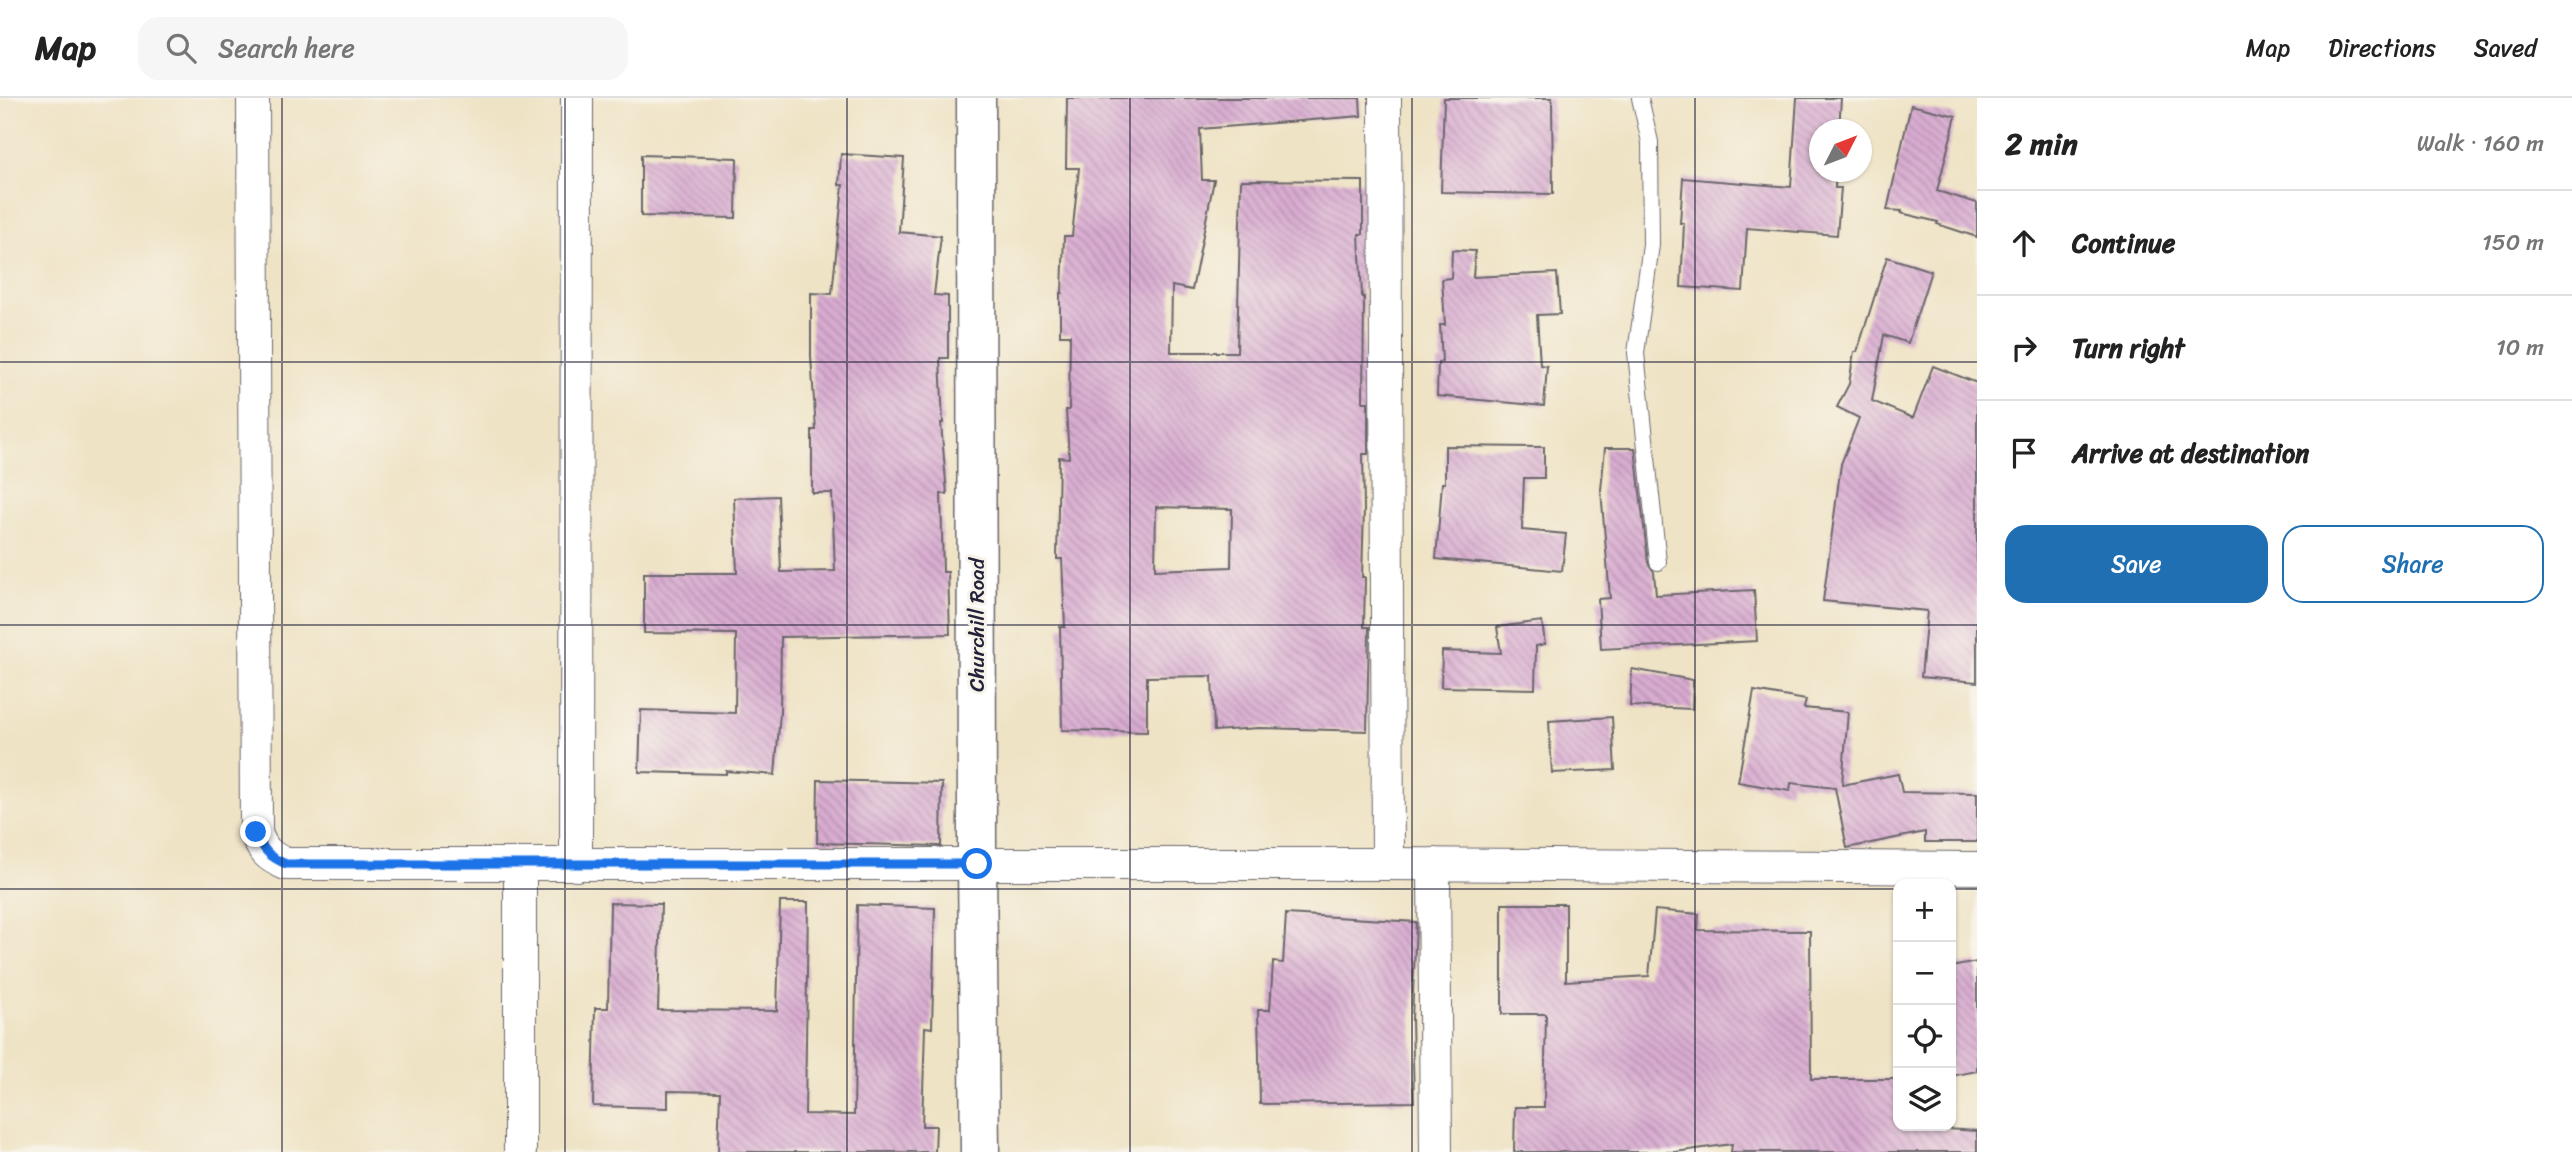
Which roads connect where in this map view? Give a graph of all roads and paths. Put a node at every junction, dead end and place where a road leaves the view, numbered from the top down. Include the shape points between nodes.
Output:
1 (253, 98) edge
2 (577, 98) edge
3 (976, 98) edge
4 (1385, 98) edge
5 (1640, 98) edge
6 (1658, 562) dead end
7 (977, 864) junction
8 (1388, 864) junction
9 (1434, 864) junction
10 (520, 865) junction
11 (576, 865) junction
12 (1977, 868) edge
13 (520, 1152) edge
14 (980, 1152) edge
15 (1436, 1152) edge

1 - 10 street via 256,832 271,858 286,864
2 - 11 street
3 - 7 street, Churchill Road
4 - 8 street
5 - 6 lane via 1650,142 1651,245 1636,353
7 - 8 street
7 - 11 street
7 - 14 street, Churchill Road
8 - 9 street
9 - 12 street
9 - 15 street
10 - 11 street
10 - 13 street

